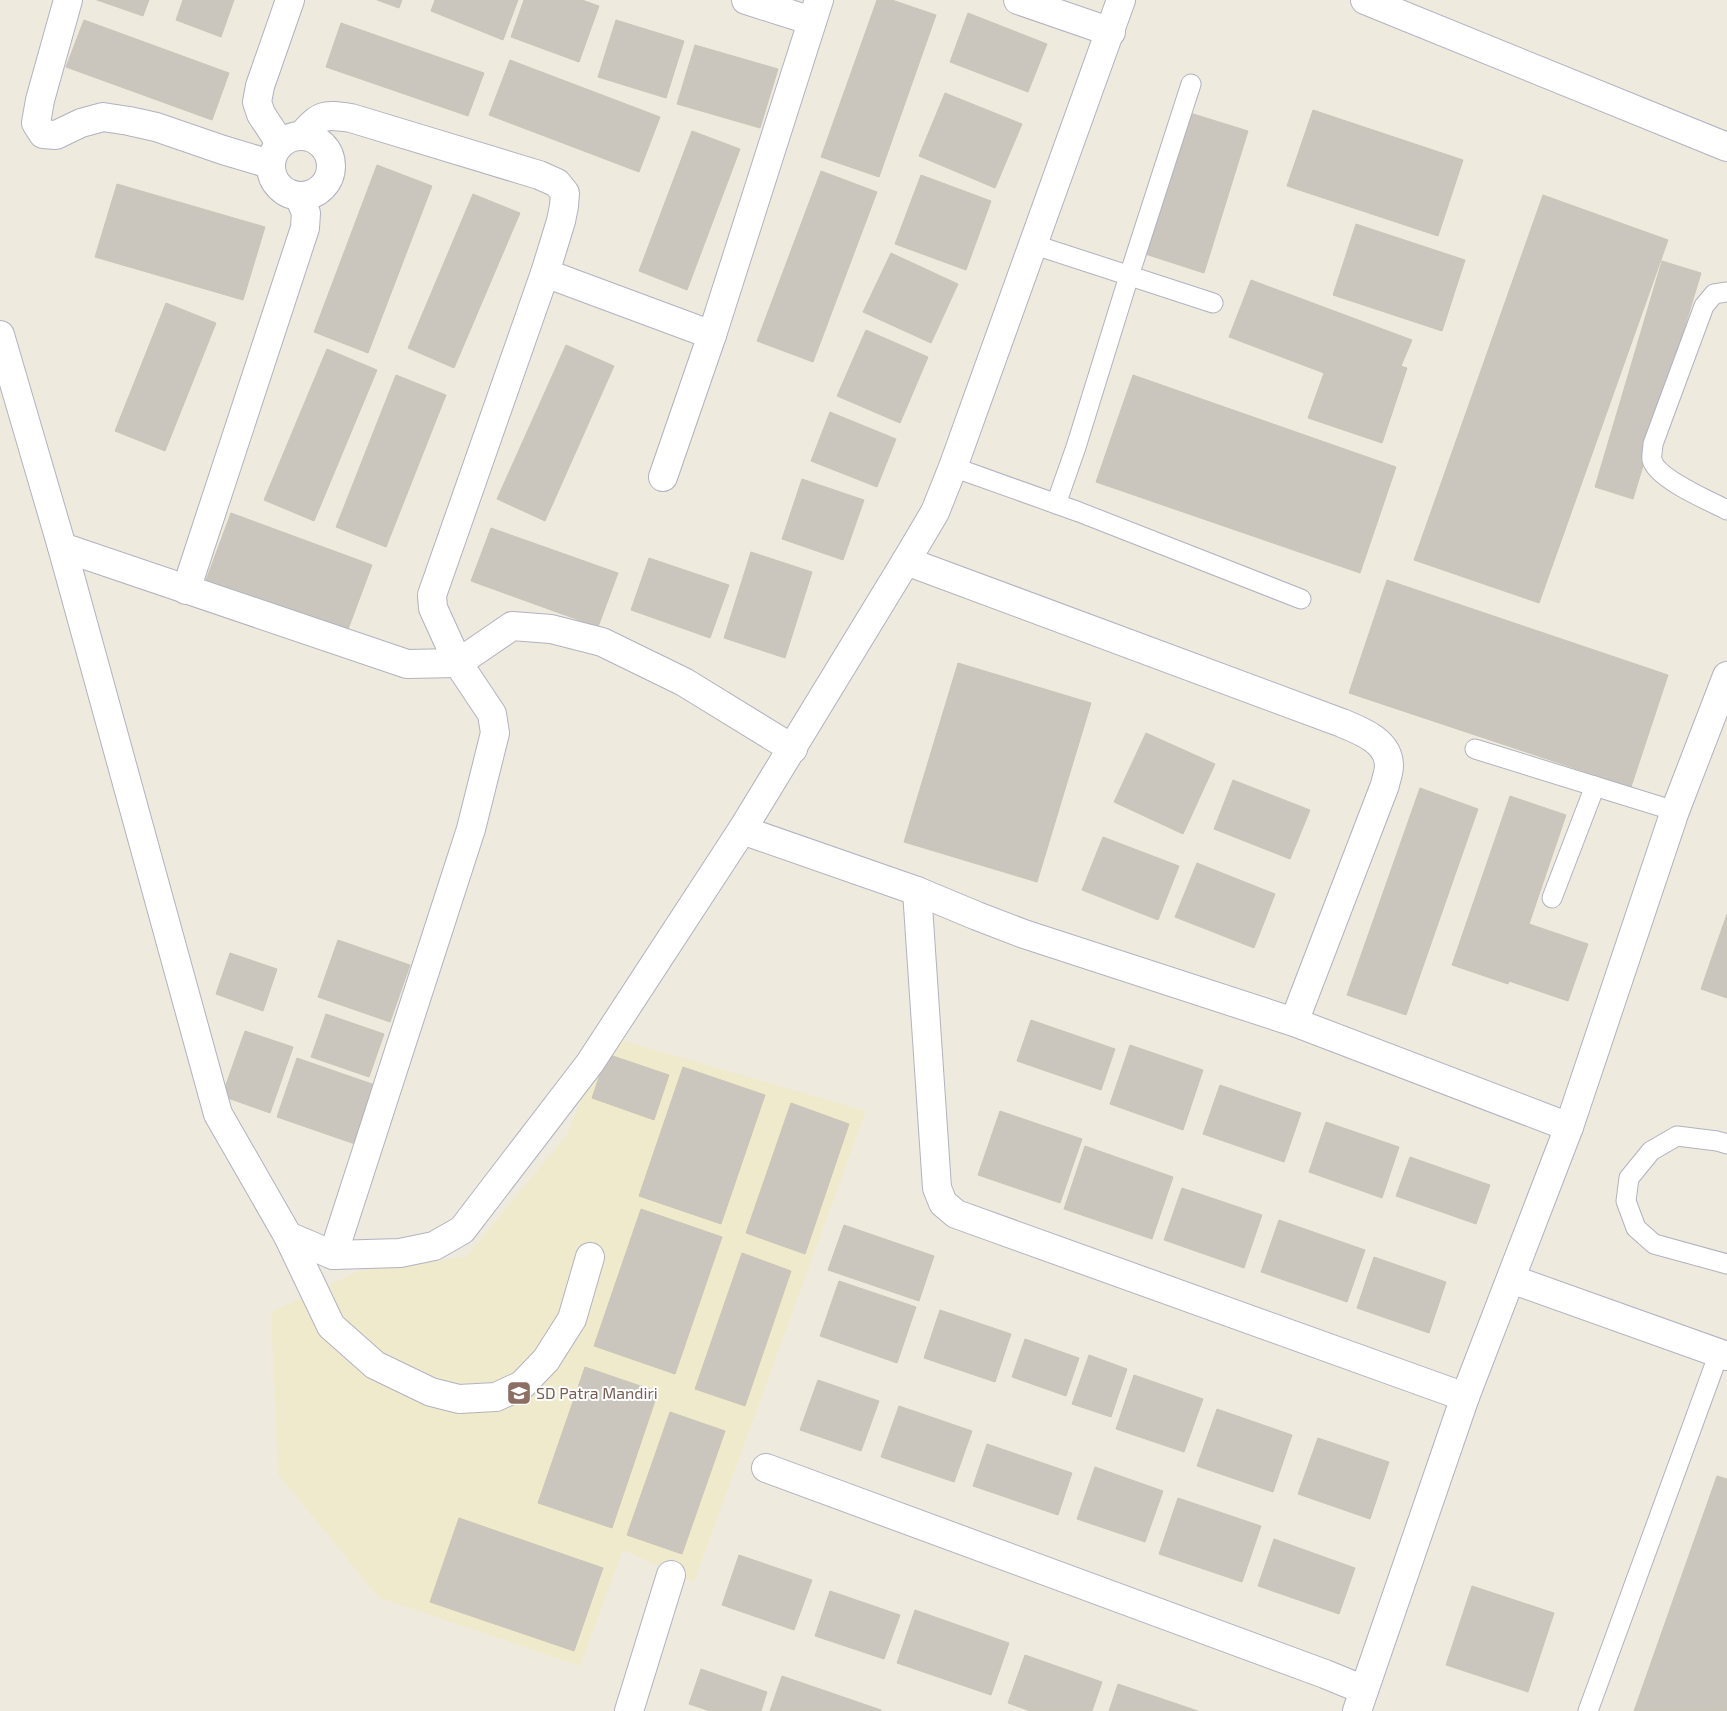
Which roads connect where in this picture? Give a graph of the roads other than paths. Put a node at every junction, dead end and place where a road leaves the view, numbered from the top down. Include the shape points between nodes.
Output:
1 (68, 0) edge
2 (290, 0) edge
3 (746, 0) edge
4 (1018, 0) edge
5 (1121, 0) edge
6 (1365, 0) edge
7 (816, 11) edge
8 (1111, 32) junction
9 (1191, 84) dead end
10 (284, 147) junction
11 (1727, 147) edge
12 (299, 196) junction
13 (1032, 244) junction
14 (545, 273) junction
15 (1129, 276) junction
16 (1727, 292) edge
17 (1213, 303) dead end
18 (0, 335) edge
19 (712, 335) junction
20 (954, 467) junction
21 (663, 477) dead end
22 (1056, 504) junction
23 (1727, 510) edge
24 (62, 547) junction
25 (906, 561) junction
26 (186, 590) junction
27 (1300, 599) dead end
28 (458, 664) junction
29 (1727, 676) edge
30 (793, 748) junction
31 (1476, 749) dead end
32 (1595, 786) junction
33 (1675, 811) junction
34 (742, 830) junction
35 (918, 891) junction
36 (1552, 898) dead end
37 (1294, 1022) junction
38 (1569, 1127) junction
39 (1727, 1144) edge
40 (288, 1236) junction
41 (333, 1255) junction
42 (590, 1257) dead end
43 (1727, 1264) edge
44 (1511, 1279) junction
45 (1723, 1355) edge
46 (1465, 1397) junction
47 (766, 1468) dead end
48 (671, 1575) dead end
49 (1360, 1701) edge
50 (629, 1711) edge
51 (1588, 1711) edge

1 - 10 street via 40,100 36,123 43,134 56,135 103,117 156,127 223,150
2 - 10 street via 257,102 261,114
3 - 7 street
4 - 8 street
5 - 8 street
6 - 11 street
7 - 19 street
8 - 13 street
9 - 15 lane
10 - 12 street via 271,176 287,194
10 - 12 street via 314,138 330,156 329,180 321,190
10 - 14 street via 317,119 332,115 557,182 565,193 564,206
12 - 26 street via 306,213 304,234
13 - 15 lane
13 - 20 street
14 - 19 street
14 - 28 street via 432,596 433,608
15 - 17 lane
15 - 22 lane
16 - 23 lane via 1714,294 1704,306 1653,444 1652,460 1659,473
18 - 24 street
19 - 21 street
20 - 22 lane
20 - 25 street via 935,512
22 - 27 lane
24 - 26 street
24 - 40 street via 218,1114
25 - 30 street
25 - 37 street via 1342,723 1364,732 1383,747 1389,765 1385,785
26 - 28 street via 407,664
28 - 30 street via 512,626 551,629 602,642 684,682
28 - 41 street via 492,714 495,733 471,829
29 - 33 street
30 - 34 street
31 - 32 lane
32 - 33 lane
32 - 36 lane
33 - 38 street
34 - 35 street
34 - 41 street via 590,1063 462,1230 434,1246 400,1254
35 - 37 street via 1024,934
35 - 46 street via 937,1188 943,1203 956,1214
37 - 38 street
38 - 44 street
39 - 43 lane via 1677,1136 1651,1151 1629,1178 1626,1201 1636,1228 1654,1244
40 - 41 street
40 - 42 street via 331,1326 375,1365 431,1392 459,1399 496,1397 522,1385 546,1360 572,1318
44 - 45 street
44 - 46 street
45 - 51 lane
46 - 49 street
47 - 49 street via 1325,1674
48 - 50 street

